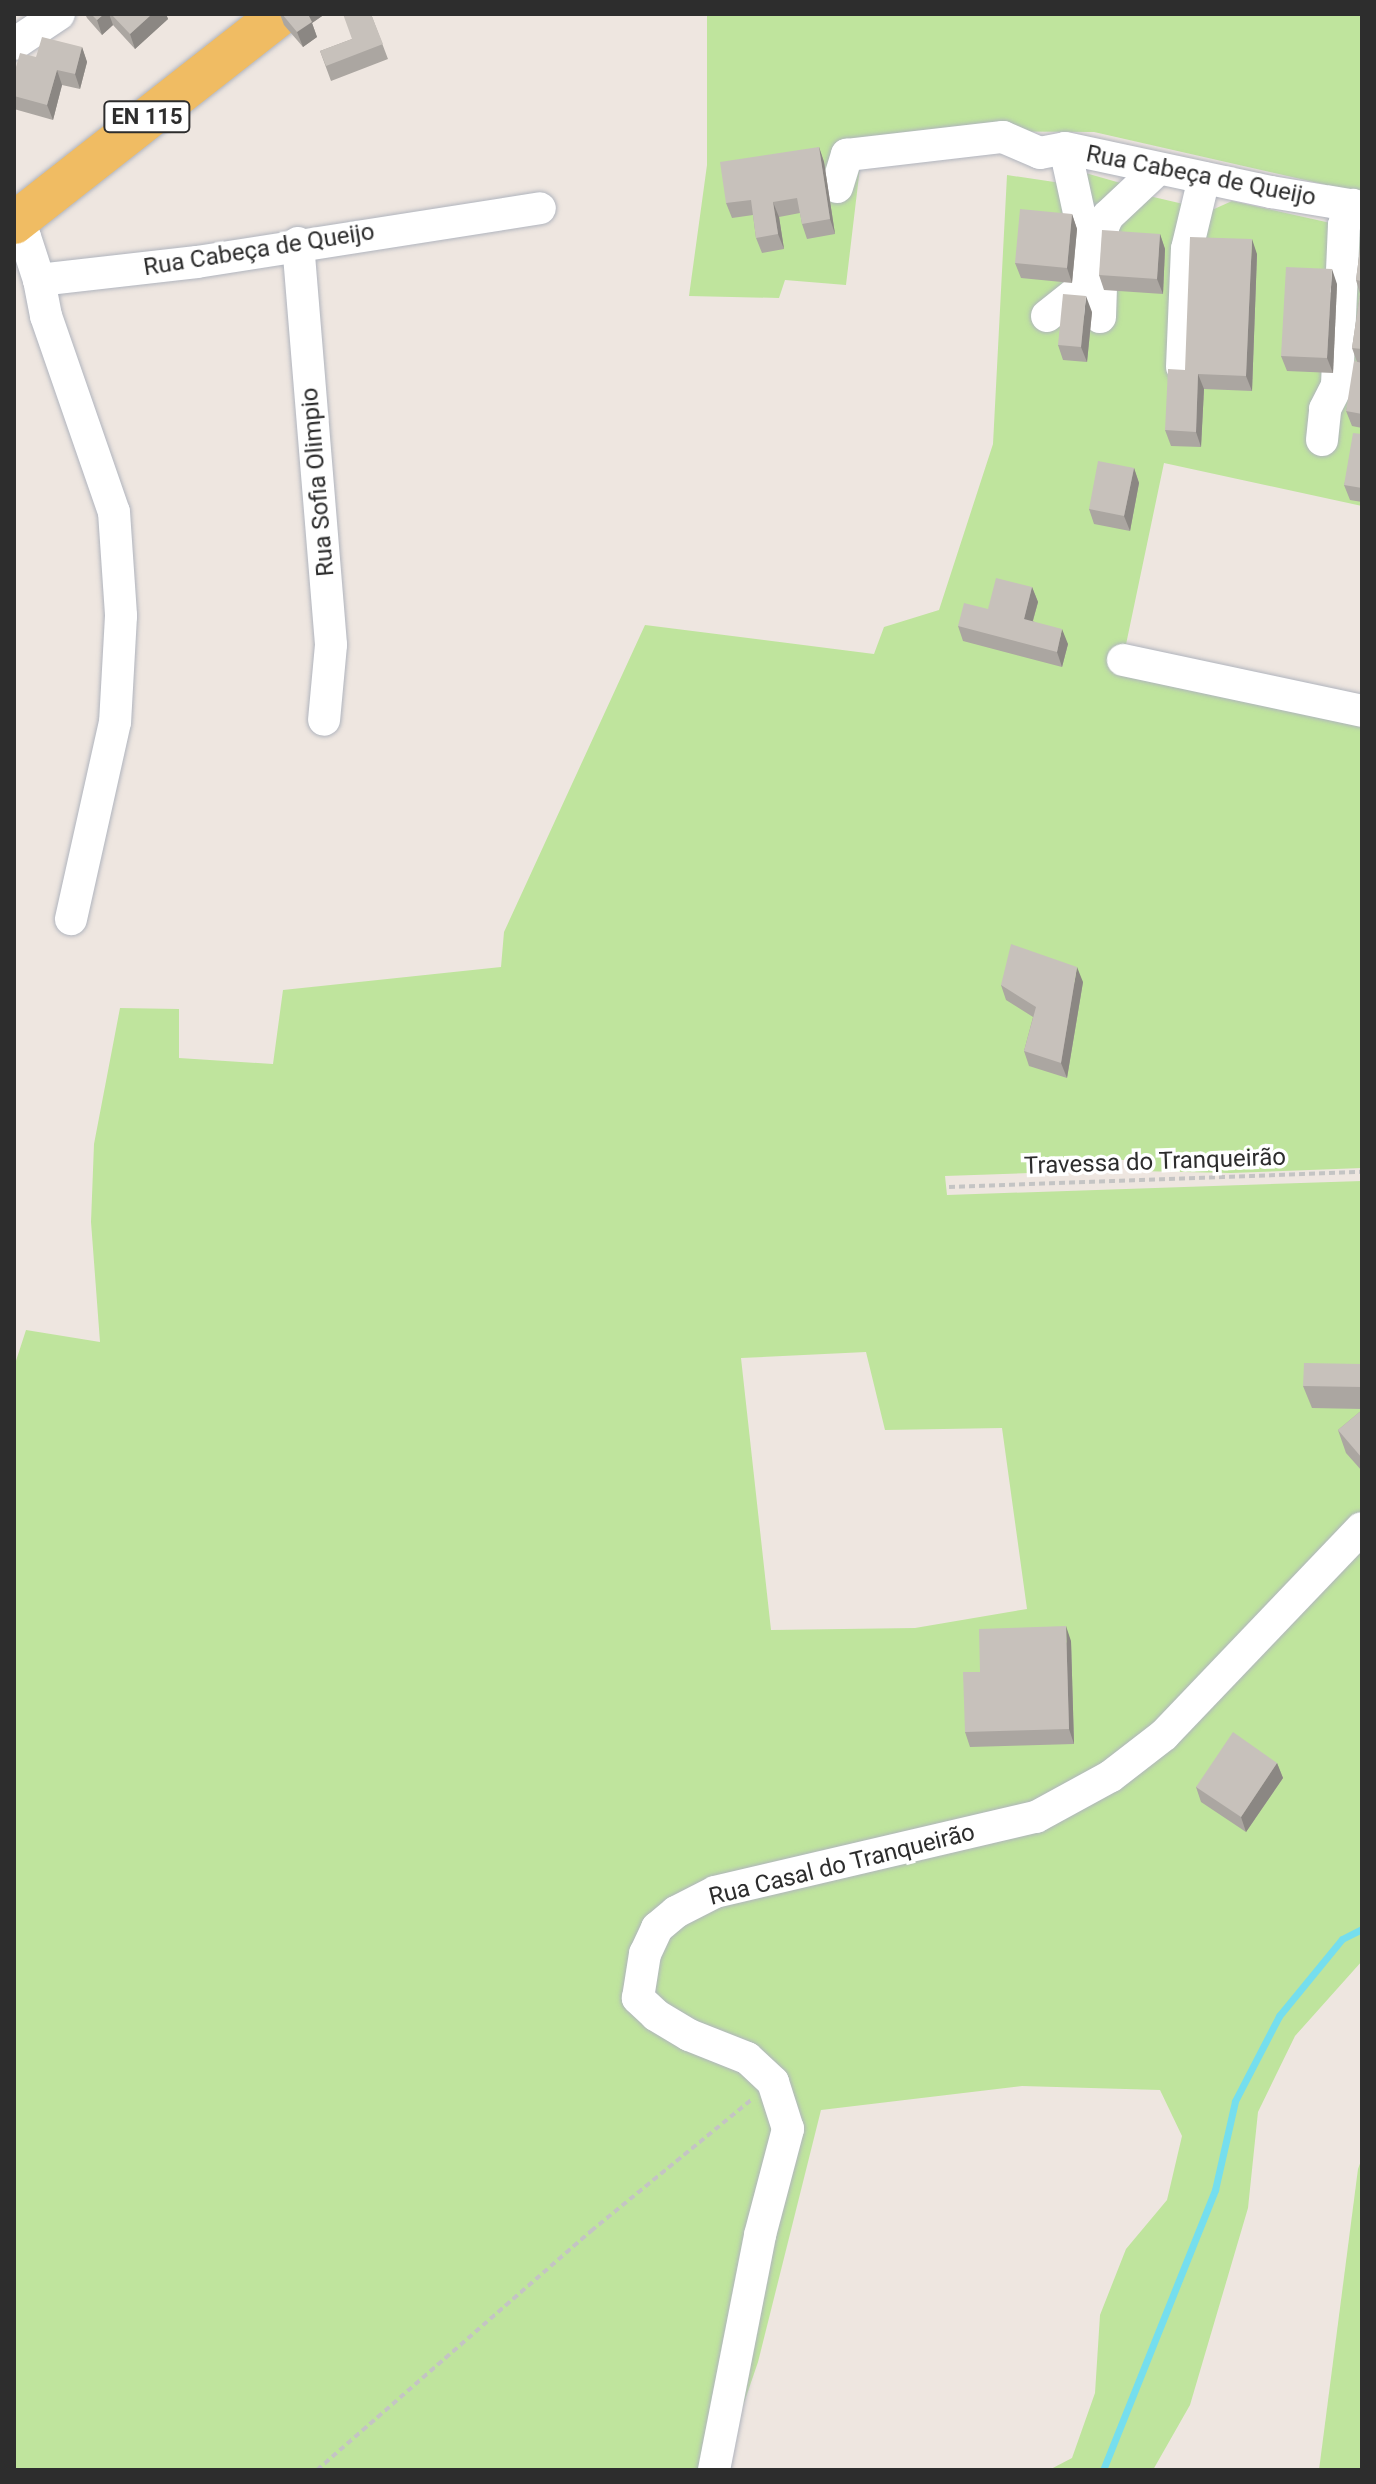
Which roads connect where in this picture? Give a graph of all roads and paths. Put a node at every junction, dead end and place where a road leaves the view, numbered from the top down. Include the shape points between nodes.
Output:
1 (59, 14) edge
2 (281, 14) edge
3 (14, 44) edge
4 (1052, 151) junction
5 (1158, 169) junction
6 (1204, 178) junction
7 (837, 187) dead end
8 (1357, 206) edge
9 (540, 208) dead end
10 (14, 223) edge
11 (298, 243) junction
12 (39, 280) junction
13 (1047, 316) dead end
14 (1100, 317) dead end
15 (1182, 367) edge
16 (1322, 440) dead end
17 (1123, 660) dead end
18 (1362, 711) edge
19 (324, 720) dead end
20 (71, 919) dead end
21 (1362, 1172) edge
22 (949, 1187) dead end
23 (1362, 1528) edge
24 (773, 2082) junction
25 (317, 2470) edge
26 (714, 2470) edge

1 - 3 street
2 - 10 main road, EN 115
4 - 5 street, Rua Cabeça de Queijo
4 - 7 street, Rua Cabeça de Queijo via 1003,137 847,155
4 - 13 street via 1085,240 1081,289
5 - 6 street, Rua Cabeça de Queijo
5 - 14 street via 1103,227
6 - 8 street, Rua Cabeça de Queijo
6 - 15 street via 1187,249
8 - 16 street via 1344,225 1337,385 1325,409
9 - 11 street, Rua Cabeça de Queijo
10 - 12 street via 25,237
11 - 12 street, Rua Cabeça de Queijo via 197,262
11 - 19 street, Rua Sofia Olimpio via 331,645
12 - 20 street via 46,316 114,512 121,616 115,722
17 - 18 street
21 - 22 path, Travessa do Tranqueirão
23 - 24 street, Rua Casal do Tranqueirão via 1164,1735 1111,1776 1036,1817 715,1892 657,1928 645,1954 638,1998 689,2035 747,2058
24 - 25 path via 591,2231
24 - 26 street via 788,2129 760,2235

